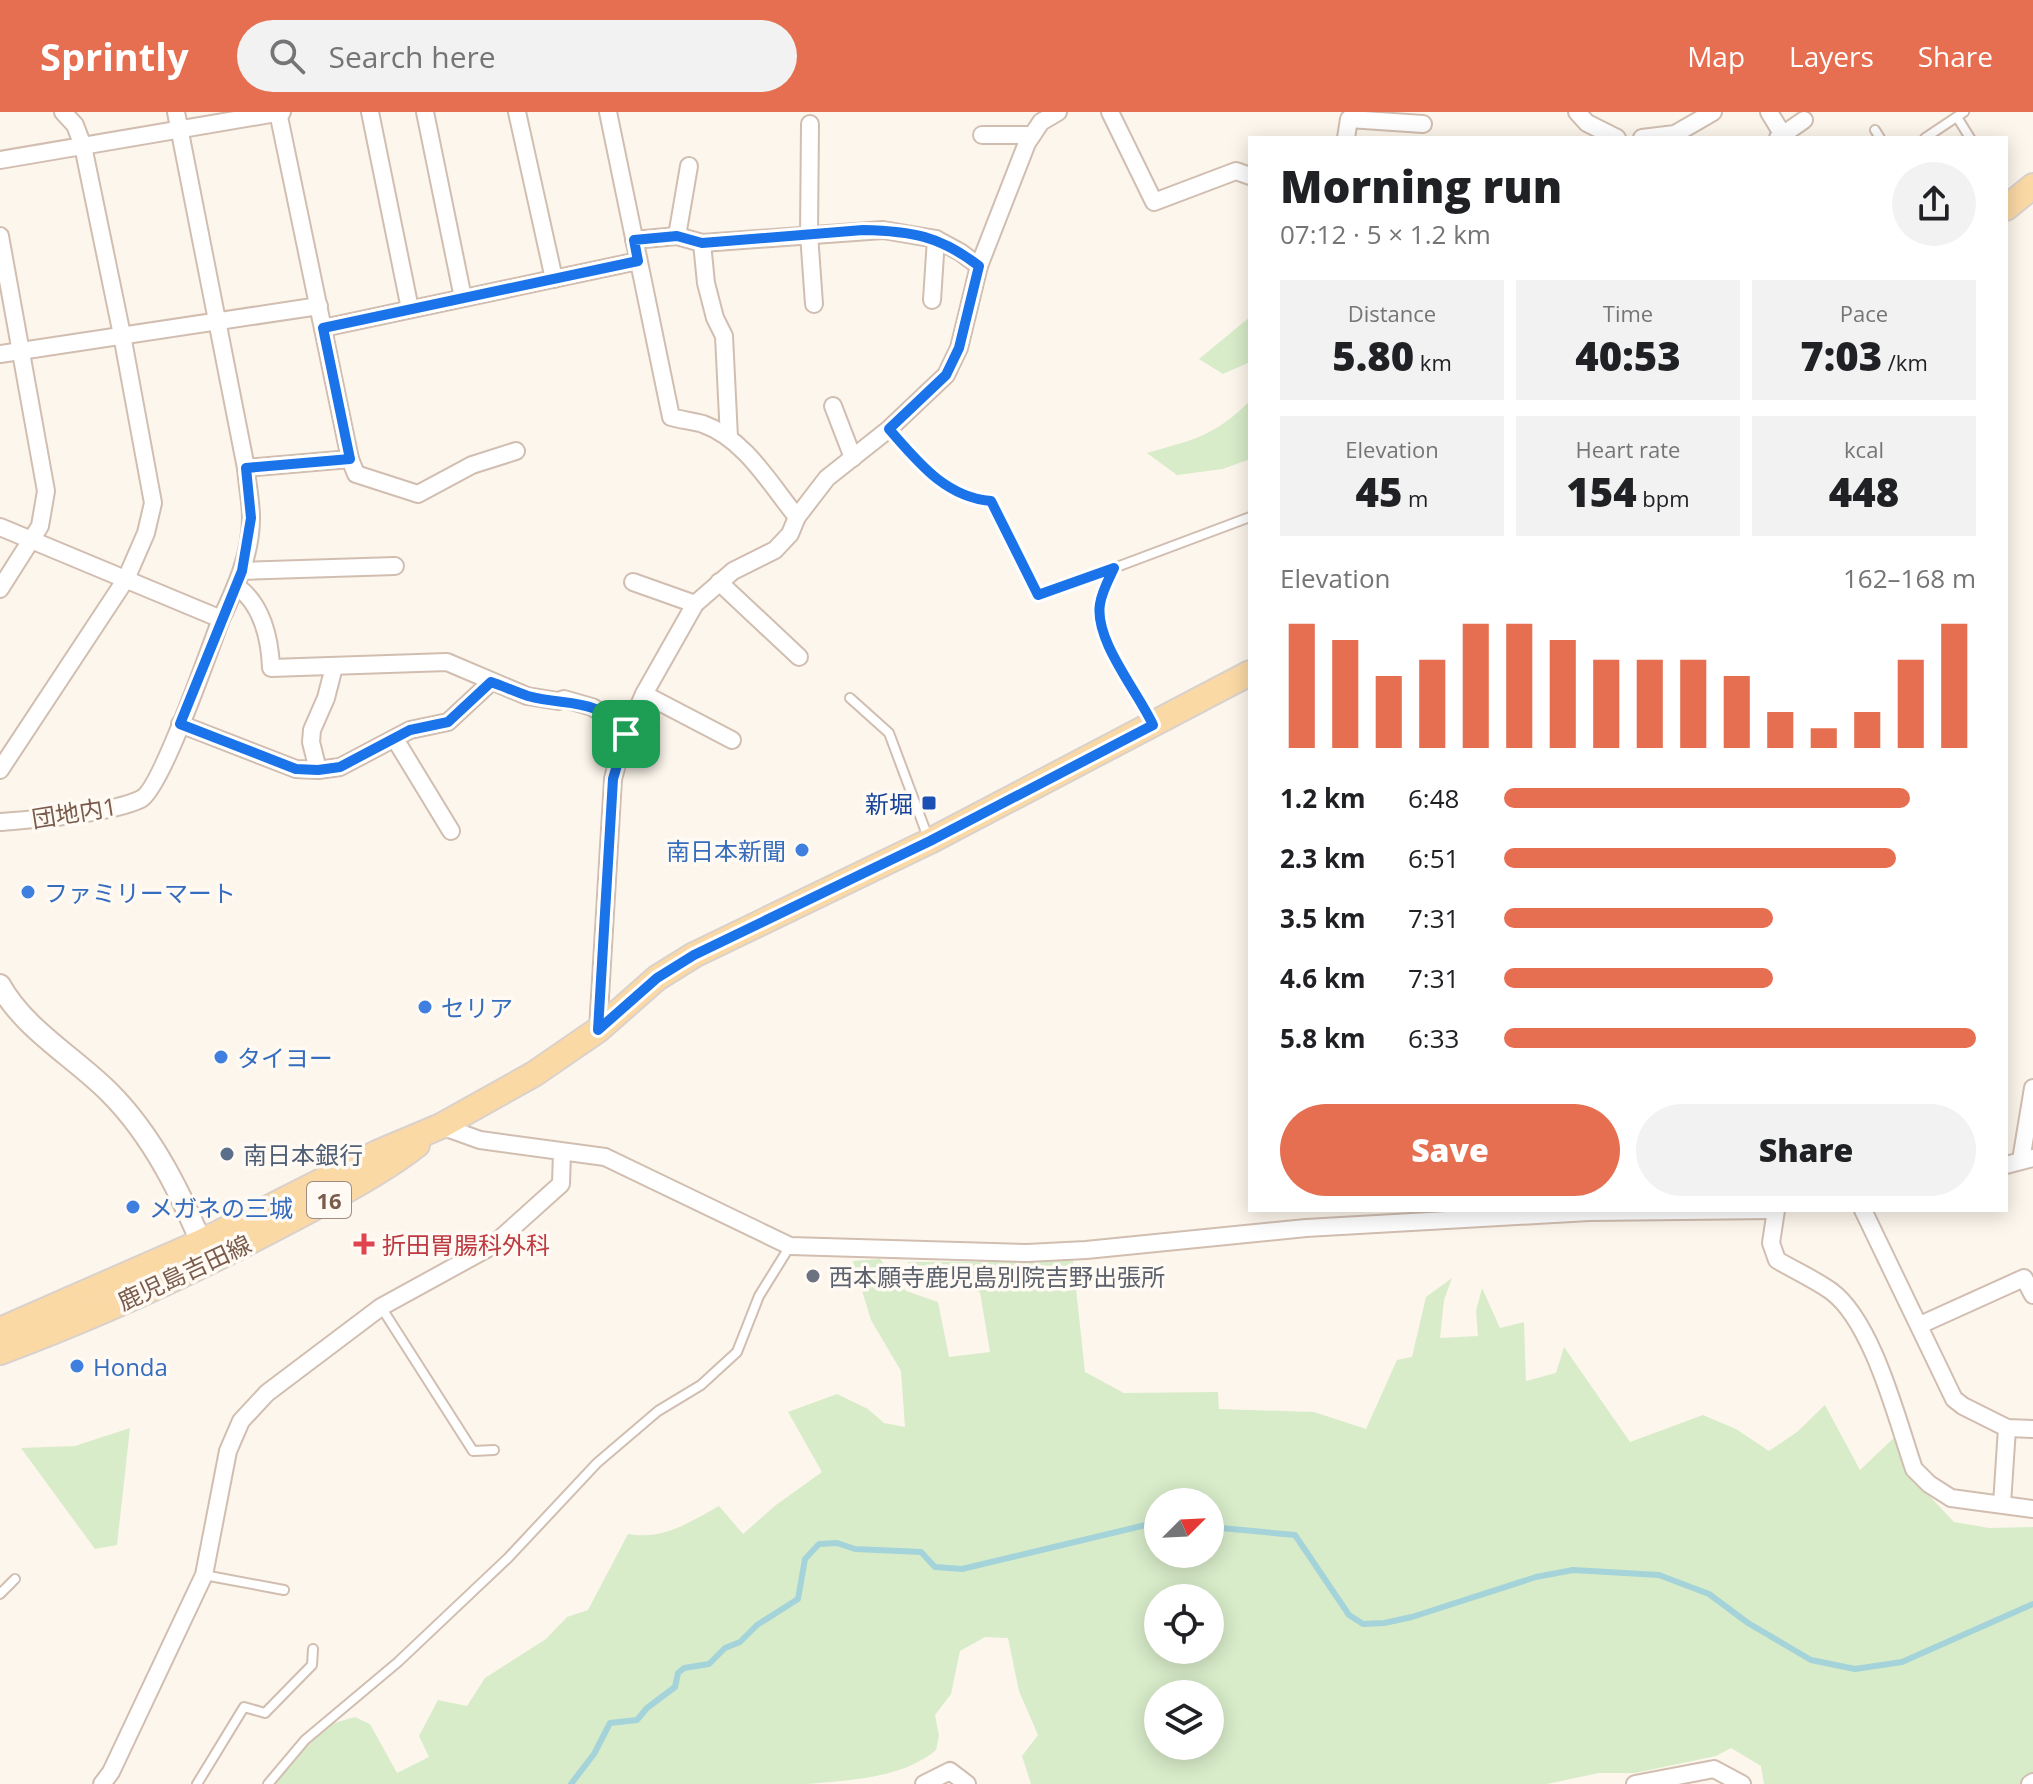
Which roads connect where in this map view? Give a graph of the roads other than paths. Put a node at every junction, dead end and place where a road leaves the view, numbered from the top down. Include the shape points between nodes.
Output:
1 (63, 112) edge
2 (176, 112) edge
3 (279, 112) edge
4 (370, 112) edge
5 (425, 112) edge
6 (517, 112) edge
7 (608, 112) edge
8 (1058, 112) edge
9 (1110, 112) edge
10 (1577, 112) edge
11 (1713, 112) edge
12 (1769, 112) edge
13 (1960, 114) edge
14 (1804, 120) dead end
15 (810, 124) dead end
16 (1423, 125) edge
17 (180, 129) junction
18 (982, 135) dead end
19 (1032, 135) junction
20 (1346, 136) edge
21 (1613, 136) edge
22 (1658, 136) edge
23 (1780, 136) edge
24 (1928, 136) edge
25 (1969, 136) edge
26 (83, 146) junction
27 (0, 160) edge
28 (689, 166) dead end
29 (1248, 175) edge
30 (2033, 186) edge
31 (2008, 201) edge
32 (809, 234) junction
33 (0, 236) edge
34 (677, 236) junction
35 (936, 239) junction
36 (634, 240) junction
37 (702, 243) junction
38 (638, 261) junction
39 (979, 266) junction
40 (554, 279) junction
41 (463, 298) junction
42 (932, 300) dead end
43 (814, 304) dead end
44 (319, 306) junction
45 (410, 309) junction
46 (217, 321) junction
47 (323, 328) junction
48 (122, 335) junction
49 (22, 350) junction
50 (0, 354) edge
51 (833, 406) dead end
52 (889, 429) junction
53 (729, 438) junction
54 (516, 451) dead end
55 (853, 458) junction
56 (350, 459) junction
57 (246, 468) junction
58 (797, 517) junction
59 (1248, 518) edge
60 (0, 527) edge
61 (33, 541) junction
62 (395, 566) dead end
63 (1114, 568) junction
64 (239, 578) junction
65 (126, 579) junction
66 (633, 582) dead end
67 (719, 582) junction
68 (0, 589) edge
69 (695, 604) junction
70 (221, 619) junction
71 (799, 657) dead end
72 (334, 667) junction
73 (1248, 674) edge
74 (491, 682) junction
75 (644, 694) junction
76 (850, 698) dead end
77 (180, 724) junction
78 (1153, 725) junction
79 (626, 734) junction
80 (395, 739) junction
81 (732, 740) dead end
82 (0, 770) edge
83 (318, 770) junction
84 (0, 822) edge
85 (451, 831) dead end
86 (930, 841) junction
87 (0, 985) edge
88 (598, 1030) junction
89 (2033, 1088) edge
90 (441, 1126) junction
91 (562, 1152) junction
92 (2020, 1161) edge
93 (1572, 1212) edge
94 (1774, 1212) edge
95 (1864, 1212) edge
96 (790, 1246) junction
97 (206, 1253) junction
98 (2033, 1295) edge
99 (381, 1307) junction
100 (1920, 1325) junction
101 (0, 1330) edge
102 (0, 1352) edge
103 (2007, 1428) junction
104 (2033, 1429) edge
105 (494, 1450) dead end
106 (2002, 1504) junction
107 (2033, 1509) edge
108 (204, 1575) junction
109 (15, 1579) dead end
110 (284, 1590) dead end
111 (0, 1594) edge
112 (313, 1649) dead end
113 (1714, 1776) edge
114 (102, 1784) edge
115 (197, 1784) edge
116 (268, 1784) edge
117 (924, 1784) edge
118 (967, 1784) edge
119 (1635, 1784) edge
120 (1742, 1784) edge

1 - 26 street
2 - 17 street, 団地内1
3 - 17 street
3 - 44 street
4 - 45 street
5 - 41 street
6 - 40 street
7 - 36 street
8 - 19 street
9 - 29 street via 1154,202 1236,171
10 - 21 street
11 - 22 street via 1675,134
12 - 23 street
13 - 24 lane
13 - 25 lane
14 - 23 street
15 - 32 street
16 - 20 street via 1349,119
17 - 26 street
17 - 46 street, 団地内1
18 - 19 street
19 - 39 street
26 - 27 street
26 - 48 street
28 - 34 street
30 - 31 main road
32 - 35 street via 883,230
32 - 37 street
32 - 43 street
33 - 49 street
34 - 36 street
34 - 37 street
35 - 39 street
35 - 42 street
36 - 38 street
37 - 53 street via 706,283 724,336
38 - 40 street
38 - 53 street via 671,417 703,424
39 - 52 street via 959,348 946,375
40 - 41 street
41 - 45 street
44 - 46 street
44 - 47 street
45 - 47 street
46 - 48 street
46 - 57 street, 団地内1
47 - 56 street
48 - 49 street
48 - 65 street via 153,503
49 - 50 street
49 - 61 street via 46,491
51 - 55 street
52 - 55 street
52 - 63 lane via 945,486 991,501 1038,595
53 - 58 street
54 - 56 street via 472,465 418,494 356,474
55 - 58 street via 827,478
56 - 57 street
57 - 64 street, 団地内1 via 251,518
58 - 67 street via 775,550
59 - 63 lane
60 - 61 street
61 - 65 street
61 - 68 street
62 - 64 street
63 - 78 lane via 1099,607 1103,632
64 - 70 street, 団地内1
64 - 72 street via 271,646 271,668
65 - 70 street
65 - 82 street
66 - 69 street
67 - 69 street
67 - 71 street
69 - 75 street
70 - 77 street, 団地内1
72 - 74 street via 447,662
72 - 83 street via 312,730
73 - 78 main road, 鹿児島吉田線 / 16
74 - 79 street via 527,696 592,707 615,720
74 - 80 street via 448,722
75 - 79 street
75 - 81 street
76 - 86 lane via 889,733
77 - 83 street via 296,769
77 - 84 street, 団地内1 via 144,798
78 - 86 main road, 鹿児島吉田線 / 16
79 - 88 street via 613,779
80 - 83 street via 340,767
80 - 85 street
86 - 88 main road, 鹿児島吉田線 / 16 via 694,955 657,978
87 - 97 street via 6,997 136,1123 183,1198
88 - 90 main road, 鹿児島吉田線 / 16 via 534,1074
89 - 92 street
90 - 91 street via 480,1140
90 - 97 main road, 鹿児島吉田線 / 16 via 388,1168
91 - 96 street via 605,1157
91 - 99 street via 561,1184 492,1246
93 - 96 street via 1306,1228 1027,1253
94 - 106 street via 1771,1243 1777,1260 1832,1292 1864,1332 1914,1469 1951,1498
95 - 100 street
96 - 116 lane via 759,1296 737,1352 597,1463 508,1558 398,1662 305,1740
97 - 101 main road, 鹿児島吉田線 / 16
97 - 102 main road, 鹿児島吉田線 / 16 via 58,1330
98 - 100 street via 2024,1278
99 - 105 lane via 473,1451
99 - 108 street via 267,1393 241,1421 228,1451
100 - 103 street via 1954,1399
103 - 104 street
103 - 106 street
106 - 107 street
108 - 110 lane
108 - 114 street
109 - 111 lane
112 - 115 lane via 312,1665 265,1713 244,1707
113 - 119 street
113 - 120 street
117 - 118 street via 950,1771

